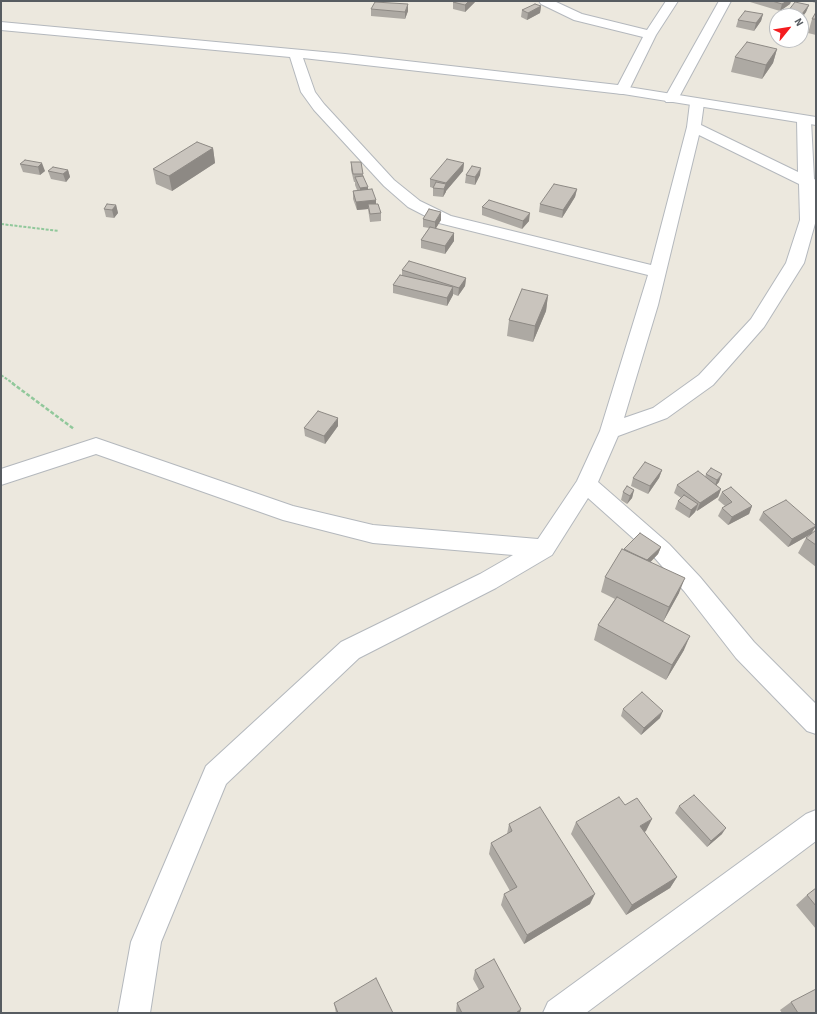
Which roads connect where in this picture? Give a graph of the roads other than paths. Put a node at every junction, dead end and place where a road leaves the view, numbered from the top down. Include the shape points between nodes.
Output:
1 (545, 1) edge
2 (672, 1) edge
3 (725, 1) edge
4 (1, 26) edge
5 (650, 35) junction
6 (295, 53) junction
7 (622, 90) junction
8 (670, 99) junction
9 (697, 103) junction
10 (810, 121) edge
11 (694, 126) junction
12 (812, 184) edge
13 (658, 272) junction
14 (610, 431) junction
15 (1, 477) edge
16 (586, 484) junction
17 (544, 548) junction
18 (816, 722) edge
19 (816, 824) edge
20 (134, 1013) edge
21 (559, 1013) edge

1 - 5 street via 578,17
2 - 5 street
3 - 8 street
4 - 6 street
5 - 7 street
6 - 7 street
6 - 13 street via 308,92 389,183 414,204 445,220
7 - 8 street
8 - 9 street
9 - 10 street
9 - 11 street
10 - 12 street
11 - 12 street
11 - 13 street
12 - 14 street via 808,220 796,263 758,323 706,380 660,413
13 - 14 street
14 - 16 street
15 - 17 street via 96,446 291,514 373,534
16 - 17 street
16 - 18 street via 661,550 745,650
17 - 20 street via 488,581 350,650 216,775 146,942
19 - 21 street

